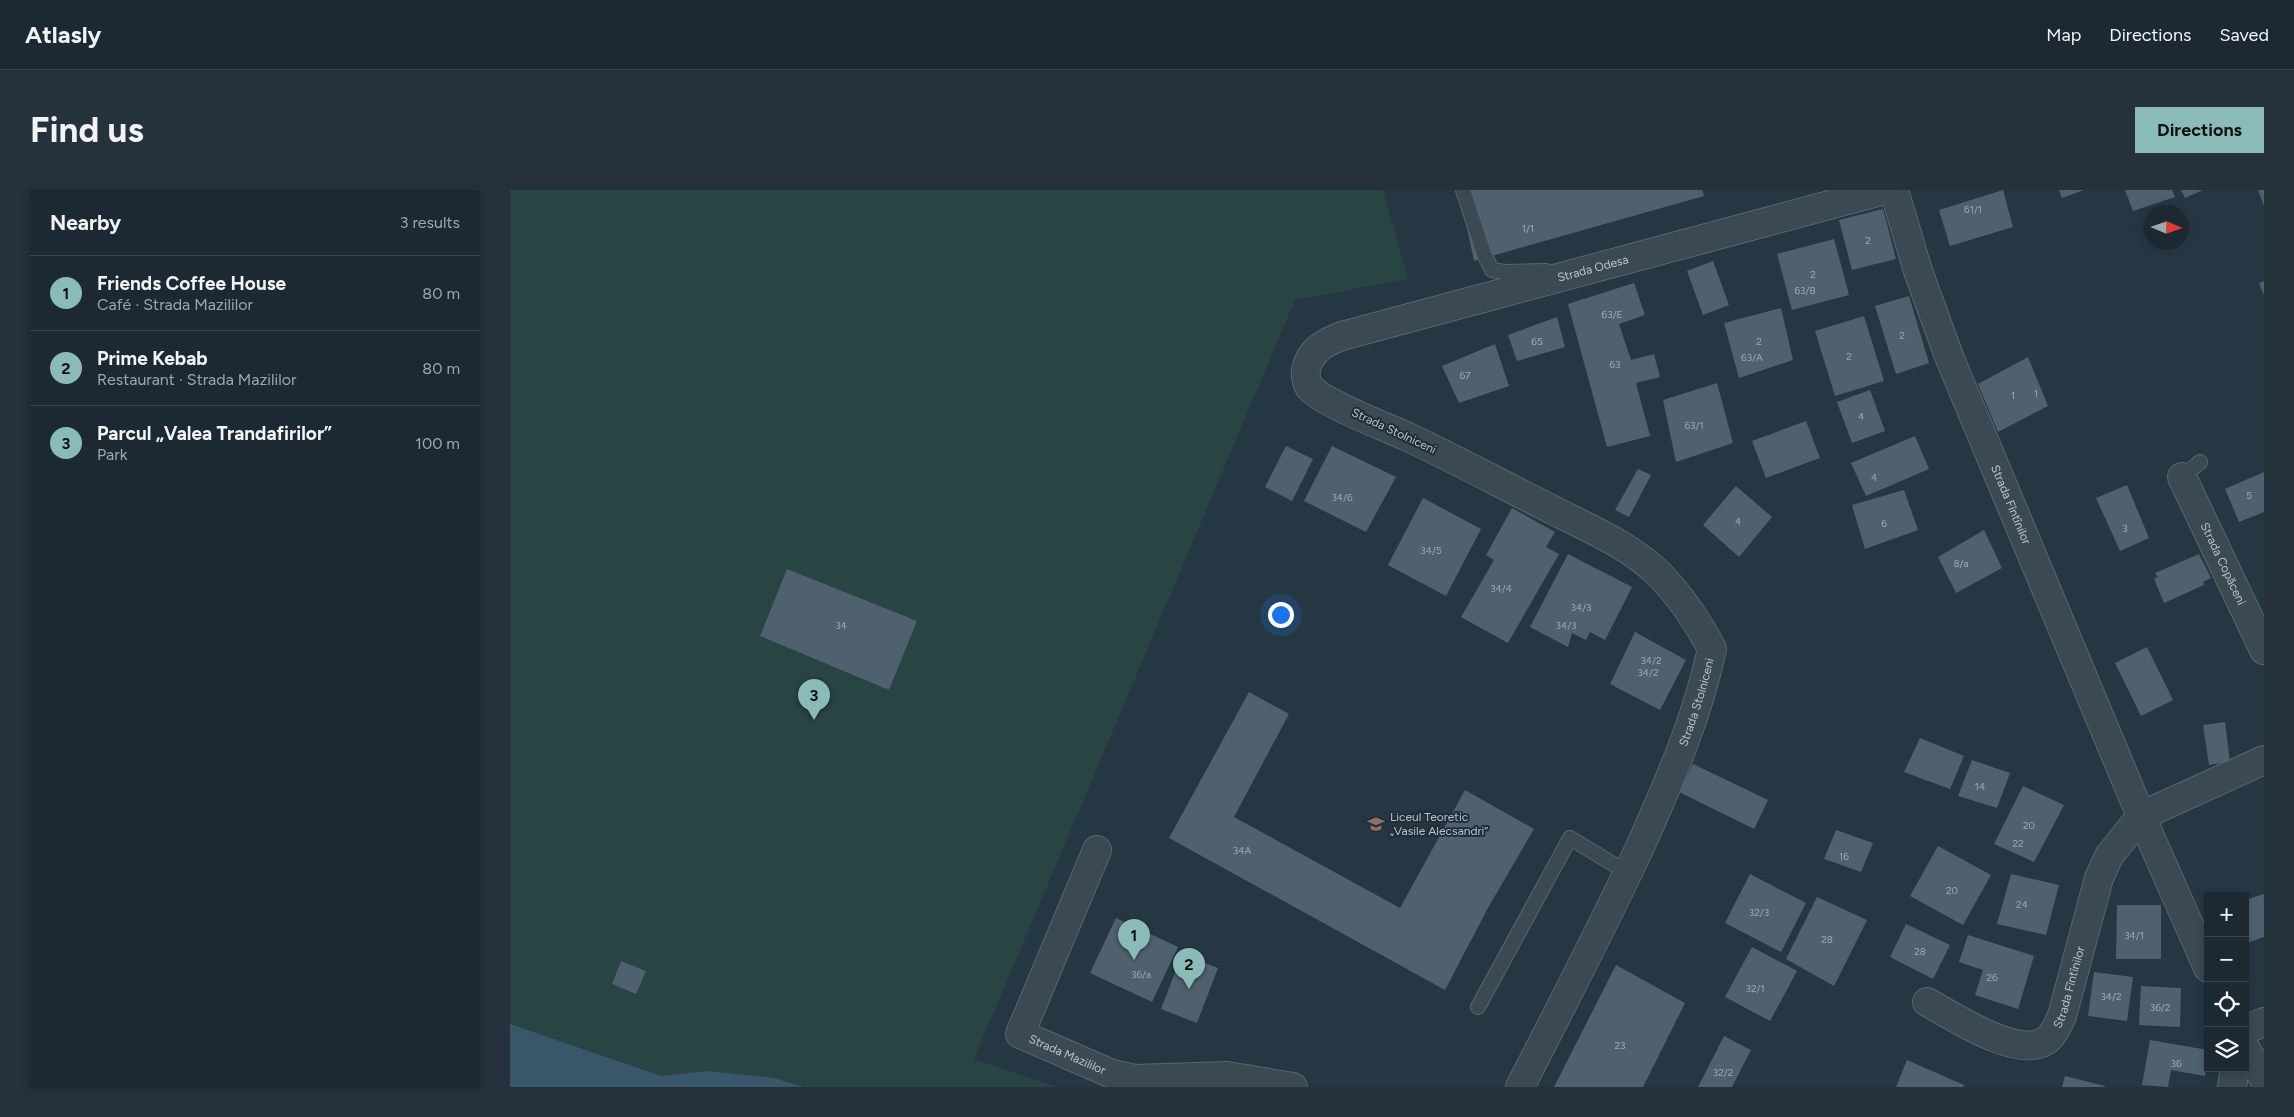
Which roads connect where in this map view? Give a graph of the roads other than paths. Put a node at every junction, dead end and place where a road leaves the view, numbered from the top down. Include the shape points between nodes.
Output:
1 (1463, 190) edge
2 (1885, 190) edge
3 (1894, 190) edge
4 (1590, 270) junction
5 (1308, 360) joint
6 (2191, 469) dead end
7 (2264, 650) edge
8 (2264, 760) edge
9 (2141, 816) junction
10 (1097, 850) dead end
11 (1628, 873) junction
12 (2204, 959) edge
13 (1928, 1002) dead end
14 (1478, 1006) dead end
15 (2264, 1022) edge
16 (2249, 1028) edge
17 (2249, 1055) edge
18 (2234, 1072) edge
19 (2264, 1079) edge
20 (1178, 1082) edge
21 (1293, 1087) edge
22 (1520, 1087) edge
23 (2232, 1087) edge

1 - 4 lane via 1492,270
2 - 4 street, Strada Odesa
3 - 9 street, Strada Fîntînilor via 1918,271 1950,359
4 - 5 street, Strada Odesa via 1342,336 1315,350
5 - 11 street, Strada Stolniceni via 1305,375 1309,387 1326,399 1628,549 1659,574 1696,620 1712,649 1706,677 1690,731
6 - 7 street, Strada Copăceni
8 - 9 street
9 - 12 street, Strada Fîntînilor
9 - 13 street, Strada Fîntînilor via 2109,856 2062,1016 2048,1039 2039,1044 2013,1044 2000,1040
10 - 20 street, Strada Mazililor via 1020,1034 1112,1074
11 - 14 lane via 1570,838
11 - 22 street, Strada Stolniceni
15 - 16 street
17 - 19 street
18 - 23 street
20 - 21 street, Strada Mazililor via 1226,1076

